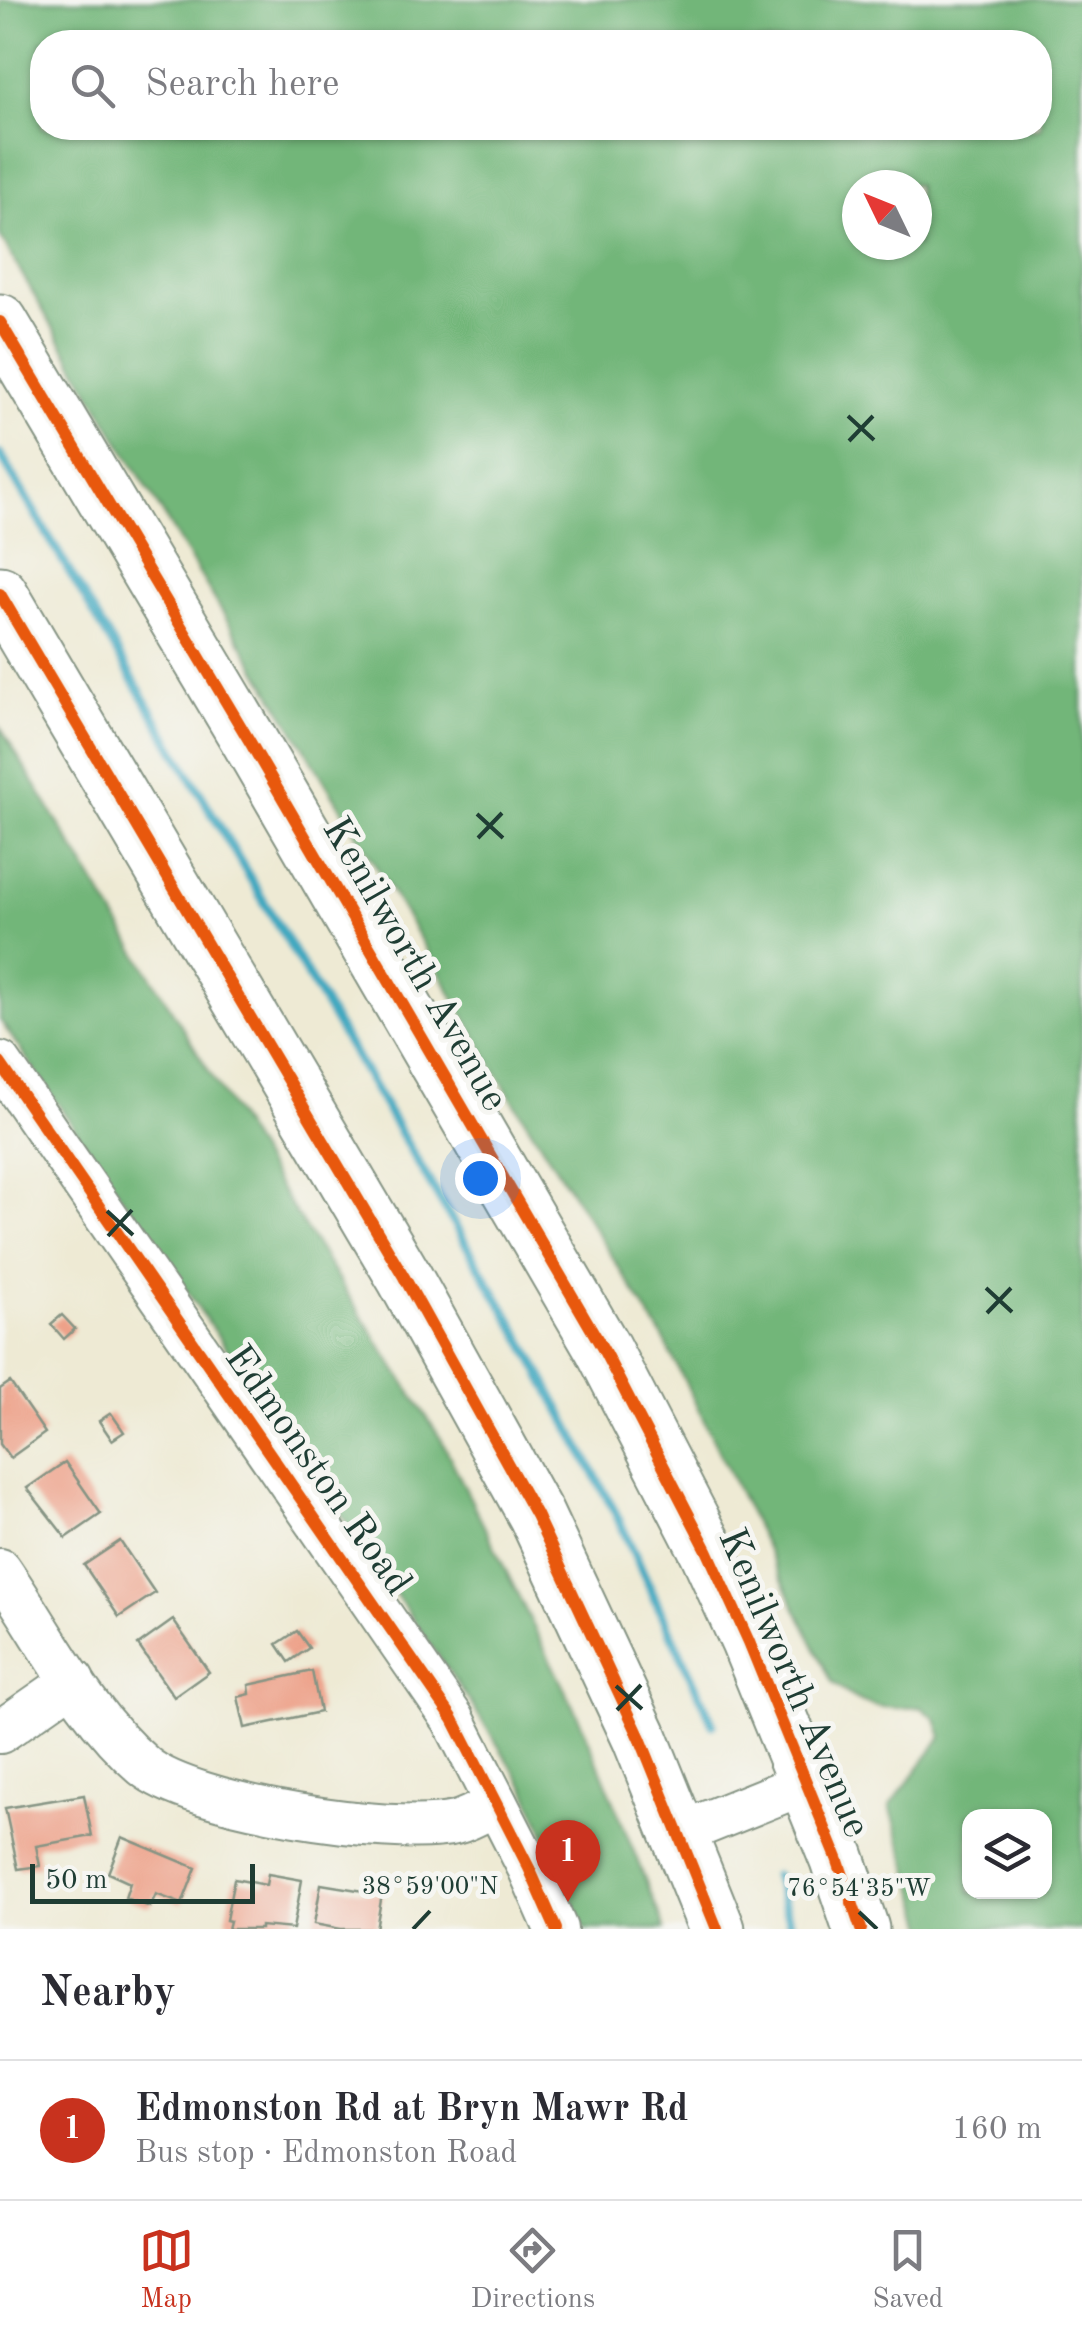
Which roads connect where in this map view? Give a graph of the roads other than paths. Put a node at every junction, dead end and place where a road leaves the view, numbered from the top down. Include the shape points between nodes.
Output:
1 (0, 322) edge
2 (0, 594) edge
3 (0, 1063) edge
4 (0, 1570) edge
5 (73, 1680) junction
6 (0, 1732) edge
7 (805, 1783) junction
8 (496, 1804) junction
9 (680, 1833) junction
10 (556, 1929) edge
11 (718, 1929) edge
12 (862, 1929) edge

1 - 7 main road, Kenilworth Avenue via 603,1349 707,1550
2 - 9 main road via 478,1407 536,1515
3 - 8 street, Edmonston Road via 452,1718
4 - 5 street
5 - 6 street
5 - 8 street via 144,1766 220,1797 395,1828 454,1823
7 - 9 street
7 - 12 main road, Kenilworth Avenue
8 - 10 street, Edmonston Road
9 - 11 main road

